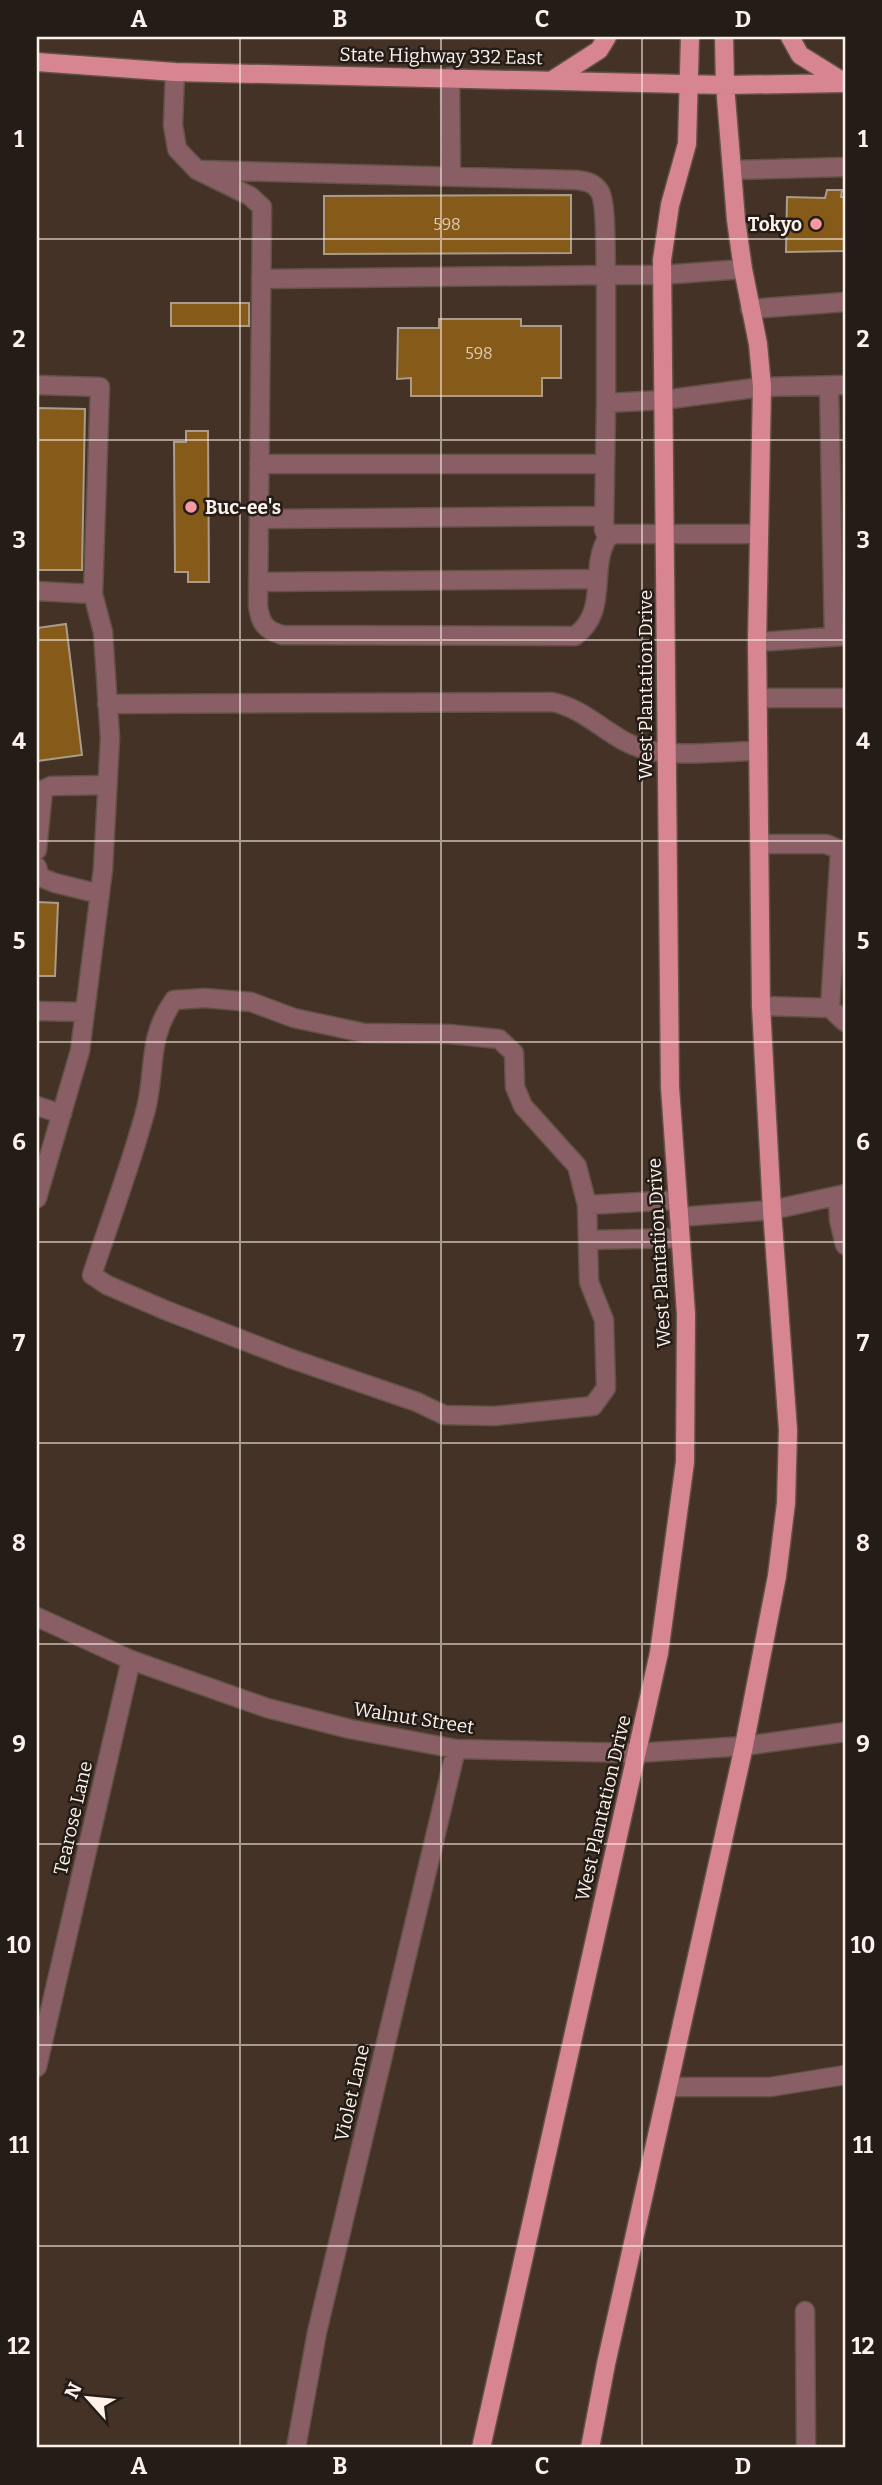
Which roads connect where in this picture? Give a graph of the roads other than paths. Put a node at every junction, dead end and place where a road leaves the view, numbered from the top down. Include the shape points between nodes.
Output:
1 (607, 37) edge
2 (690, 37) edge
3 (724, 37) edge
4 (790, 37) edge
5 (37, 62) edge
6 (175, 72) junction
7 (450, 77) junction
8 (554, 79) junction
9 (845, 83) edge
10 (690, 85) junction
11 (724, 85) junction
12 (845, 167) edge
13 (197, 170) junction
14 (732, 170) junction
15 (451, 176) junction
16 (743, 269) junction
17 (606, 275) junction
18 (662, 275) junction
19 (261, 279) junction
20 (845, 302) edge
21 (750, 309) junction
22 (37, 385) edge
23 (837, 386) edge
24 (762, 387) junction
25 (663, 400) junction
26 (606, 402) junction
27 (259, 464) junction
28 (604, 464) junction
29 (604, 516) junction
30 (259, 519) junction
31 (759, 534) junction
32 (665, 535) junction
33 (608, 537) junction
34 (598, 579) junction
35 (258, 582) junction
36 (37, 591) edge
37 (93, 594) junction
38 (840, 637) edge
39 (757, 642) junction
40 (758, 698) junction
41 (845, 698) edge
42 (107, 704) junction
43 (758, 751) junction
44 (666, 752) junction
45 (107, 785) junction
46 (759, 844) junction
47 (37, 850) edge
48 (37, 867) edge
49 (100, 894) junction
50 (761, 1006) junction
51 (830, 1008) junction
52 (37, 1012) edge
53 (85, 1012) junction
54 (845, 1022) edge
55 (37, 1106) edge
56 (62, 1114) junction
57 (842, 1195) edge
58 (37, 1198) edge
59 (587, 1205) junction
60 (678, 1209) junction
61 (772, 1210) junction
62 (680, 1238) junction
63 (588, 1240) junction
64 (845, 1245) edge
65 (37, 1617) edge
66 (131, 1661) junction
67 (845, 1732) edge
68 (744, 1746) junction
69 (456, 1749) junction
70 (637, 1753) junction
71 (37, 2067) edge
72 (845, 2075) edge
73 (669, 2087) junction
74 (805, 2311) dead end
75 (296, 2448) edge
76 (481, 2448) edge
77 (590, 2448) edge
78 (806, 2448) edge

1 - 8 main road via 599,50
2 - 10 main road, West Plantation Drive
3 - 11 main road
4 - 9 main road via 800,55
5 - 6 main road, State Highway 332 East
6 - 7 main road, State Highway 332 East
6 - 13 street via 174,142
7 - 8 main road, State Highway 332 East
7 - 15 street
8 - 10 main road, State Highway 332 East
9 - 11 main road, State Highway 332 East
10 - 11 main road, State Highway 332 East
10 - 18 main road, West Plantation Drive via 687,144 670,205
11 - 14 main road
12 - 14 street
13 - 15 street
13 - 19 street via 260,203
14 - 16 main road
15 - 17 street via 588,181 603,201
16 - 18 street
16 - 21 main road
17 - 18 street
17 - 19 street
17 - 26 street
18 - 25 main road, West Plantation Drive
19 - 27 street
20 - 21 street
21 - 24 main road
22 - 37 street via 100,387
23 - 24 street
23 - 38 street
24 - 25 street
24 - 31 main road
25 - 26 street
25 - 32 main road, West Plantation Drive
26 - 28 street
27 - 28 street
27 - 30 street
28 - 29 street
29 - 30 street
29 - 33 street
30 - 35 street
31 - 32 street
31 - 39 main road
32 - 33 street
32 - 44 main road, West Plantation Drive
33 - 34 street via 601,547
34 - 35 street
34 - 35 street via 591,620 575,636 282,635 271,632 260,619
36 - 37 street
37 - 42 street via 103,632
38 - 39 street
39 - 40 main road
40 - 41 street
40 - 43 main road
42 - 44 street via 552,702 575,708 643,749
42 - 45 street
43 - 44 street
43 - 46 main road
44 - 60 main road, West Plantation Drive via 670,1087
45 - 47 street via 43,790
45 - 49 street
46 - 50 main road
46 - 51 street via 826,844 840,850
48 - 49 street via 40,877
49 - 53 street
50 - 51 street
50 - 61 main road
51 - 54 street
52 - 53 street
53 - 56 street via 80,1051
55 - 56 street
56 - 58 street
57 - 61 street
57 - 64 street via 839,1220
59 - 60 street
59 - 63 street
59 - 63 street via 577,1166 523,1106 515,1087 514,1053 499,1039 364,1033 295,1018 251,1002 174,1000 156,1034 146,1107 92,1275 165,1310 444,1415 508,1415 593,1406 606,1388 604,1320 589,1282
60 - 61 street
60 - 62 main road, West Plantation Drive
61 - 68 main road via 788,1430 786,1503 777,1576
62 - 63 street
62 - 70 main road, West Plantation Drive via 686,1314 685,1462 659,1653
65 - 66 street, Walnut Street
66 - 69 street, Walnut Street via 267,1708 350,1730
66 - 71 street, Tearose Lane
67 - 68 street, Walnut Street
68 - 70 street, Walnut Street
68 - 73 main road
69 - 70 street, Walnut Street
69 - 75 street, Violet Lane via 317,2332
70 - 76 main road, West Plantation Drive
72 - 73 street via 770,2087
73 - 77 main road
74 - 78 street

